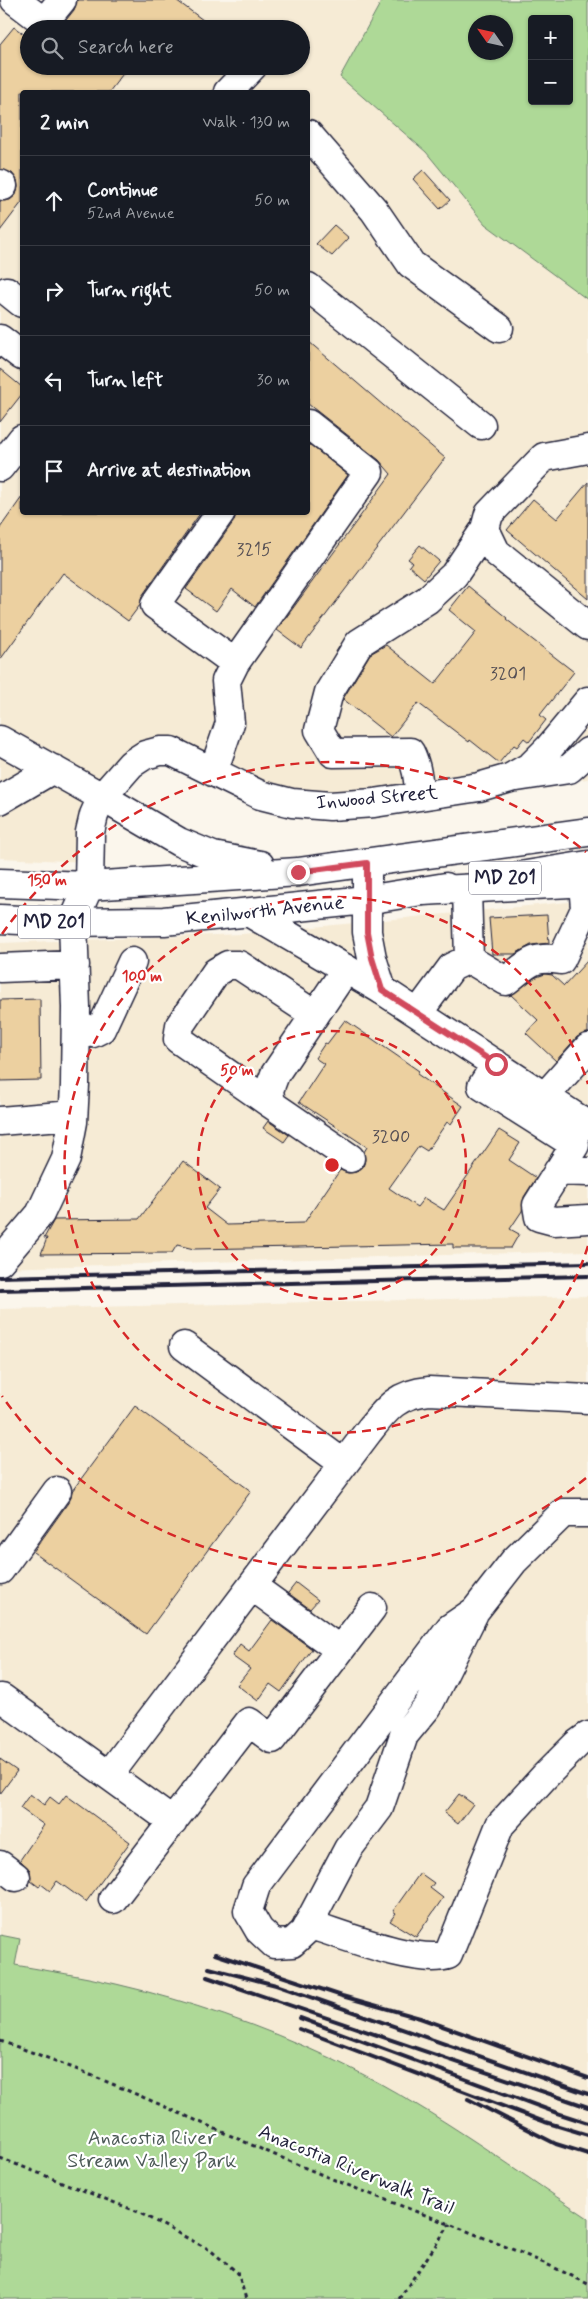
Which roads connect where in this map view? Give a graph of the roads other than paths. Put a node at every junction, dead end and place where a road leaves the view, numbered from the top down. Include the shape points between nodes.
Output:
1 (15, 0) edge
2 (62, 0) edge
3 (41, 20) edge
4 (46, 20) edge
5 (244, 75) edge
6 (230, 90) edge
7 (310, 136) edge
8 (310, 288) edge
9 (499, 328) dead end
10 (0, 339) edge
11 (20, 354) edge
12 (481, 425) dead end
13 (310, 426) edge
14 (20, 442) edge
15 (588, 449) edge
16 (0, 467) edge
17 (219, 515) edge
18 (485, 529) junction
19 (588, 626) edge
20 (235, 663) junction
21 (588, 701) edge
22 (0, 740) edge
23 (588, 752) edge
24 (53, 769) junction
25 (213, 772) junction
26 (510, 778) junction
27 (419, 796) junction
28 (102, 797) junction
29 (0, 800) edge
30 (588, 832) edge
31 (367, 863) junction
32 (298, 872) junction
33 (586, 876) edge
34 (0, 883) edge
35 (89, 886) junction
36 (466, 889) junction
37 (422, 891) junction
38 (366, 900) junction
39 (250, 913) junction
40 (0, 919) edge
41 (73, 922) junction
42 (469, 959) junction
43 (132, 962) dead end
44 (75, 965) junction
45 (0, 968) edge
46 (346, 969) junction
47 (382, 990) junction
48 (418, 1013) junction
49 (315, 1015) junction
50 (76, 1022) junction
51 (588, 1048) edge
52 (496, 1064) junction
53 (545, 1096) junction
54 (271, 1104) junction
55 (74, 1115) junction
56 (0, 1121) edge
57 (588, 1125) edge
58 (350, 1158) dead end
59 (558, 1171) junction
60 (588, 1172) edge
61 (588, 1219) edge
62 (0, 1261) edge
63 (184, 1346) dead end
64 (588, 1399) edge
65 (344, 1464) junction
66 (57, 1492) dead end
67 (588, 1513) edge
68 (0, 1570) edge
69 (252, 1586) junction
70 (372, 1608) dead end
71 (475, 1611) junction
72 (340, 1650) junction
73 (1, 1697) edge
74 (588, 1736) edge
75 (109, 1775) junction
76 (173, 1822) junction
77 (113, 1899) dead end
78 (308, 1924) junction

1 - 3 main road
2 - 4 main road
5 - 6 main road
7 - 9 main road via 374,210 411,264
8 - 12 main road
10 - 11 main road
13 - 20 main road via 370,472
14 - 16 main road
15 - 18 main road via 544,457 489,514
17 - 20 main road via 154,605
18 - 19 main road via 496,552
18 - 27 main road via 454,575 427,600 360,643 329,692 324,711 320,730 333,753 410,752 419,778
20 - 25 main road via 226,681 230,723
21 - 26 main road, Inwood Street via 531,766
22 - 24 main road
23 - 26 main road via 569,770
24 - 28 main road
24 - 29 main road
25 - 27 main road, Inwood Street via 260,795 292,803 330,806
25 - 28 main road, Inwood Street via 180,755 160,751 145,755 132,764
26 - 27 main road, Inwood Street via 479,787
28 - 32 main road via 179,842 213,856
28 - 35 main road via 90,832
30 - 31 main road, Kenilworth Avenue / MD 201
31 - 32 main road, Kenilworth Avenue / MD 201
31 - 38 main road
32 - 35 main road, Kenilworth Avenue / MD 201
33 - 36 main road
33 - 37 main road, Kenilworth Avenue / MD 201
33 - 42 main road via 585,909 561,960 535,959 506,980
34 - 35 main road, Kenilworth Avenue / MD 201
35 - 41 main road
36 - 37 main road
36 - 42 main road
37 - 38 main road, Kenilworth Avenue / MD 201
38 - 39 main road, Kenilworth Avenue / MD 201
38 - 47 main road via 367,932
39 - 41 main road, Kenilworth Avenue / MD 201 via 164,922
39 - 46 main road
40 - 41 main road, Kenilworth Avenue / MD 201
41 - 44 main road
42 - 48 main road via 452,967
43 - 50 main road via 101,1029 93,1033
44 - 45 main road
44 - 50 main road
46 - 47 main road
46 - 49 main road
47 - 48 main road
48 - 52 main road
49 - 54 main road via 275,1074 269,1090
49 - 54 main road via 239,965 228,965 216,972 180,1025 178,1039
50 - 55 main road
51 - 53 main road
52 - 53 main road
52 - 59 main road via 482,1086 575,1145
53 - 57 main road
54 - 58 main road
55 - 56 main road
55 - 62 main road via 66,1160 40,1214
59 - 60 main road
59 - 61 main road via 537,1205 539,1217 554,1221
63 - 65 main road
64 - 65 main road via 413,1392 399,1398 386,1410
65 - 69 main road
66 - 68 main road
67 - 71 main road via 564,1513 514,1561
69 - 72 main road
69 - 75 main road
70 - 72 main road
71 - 78 main road via 428,1706 404,1736 378,1808 348,1849
71 - 78 main road via 450,1628 256,1886 248,1911 259,1930 274,1944 292,1943
72 - 76 main road via 272,1739 249,1722
73 - 75 main road
74 - 78 main road via 500,1825 448,1954 438,1958 423,1956 381,1947
75 - 76 main road
76 - 77 main road

